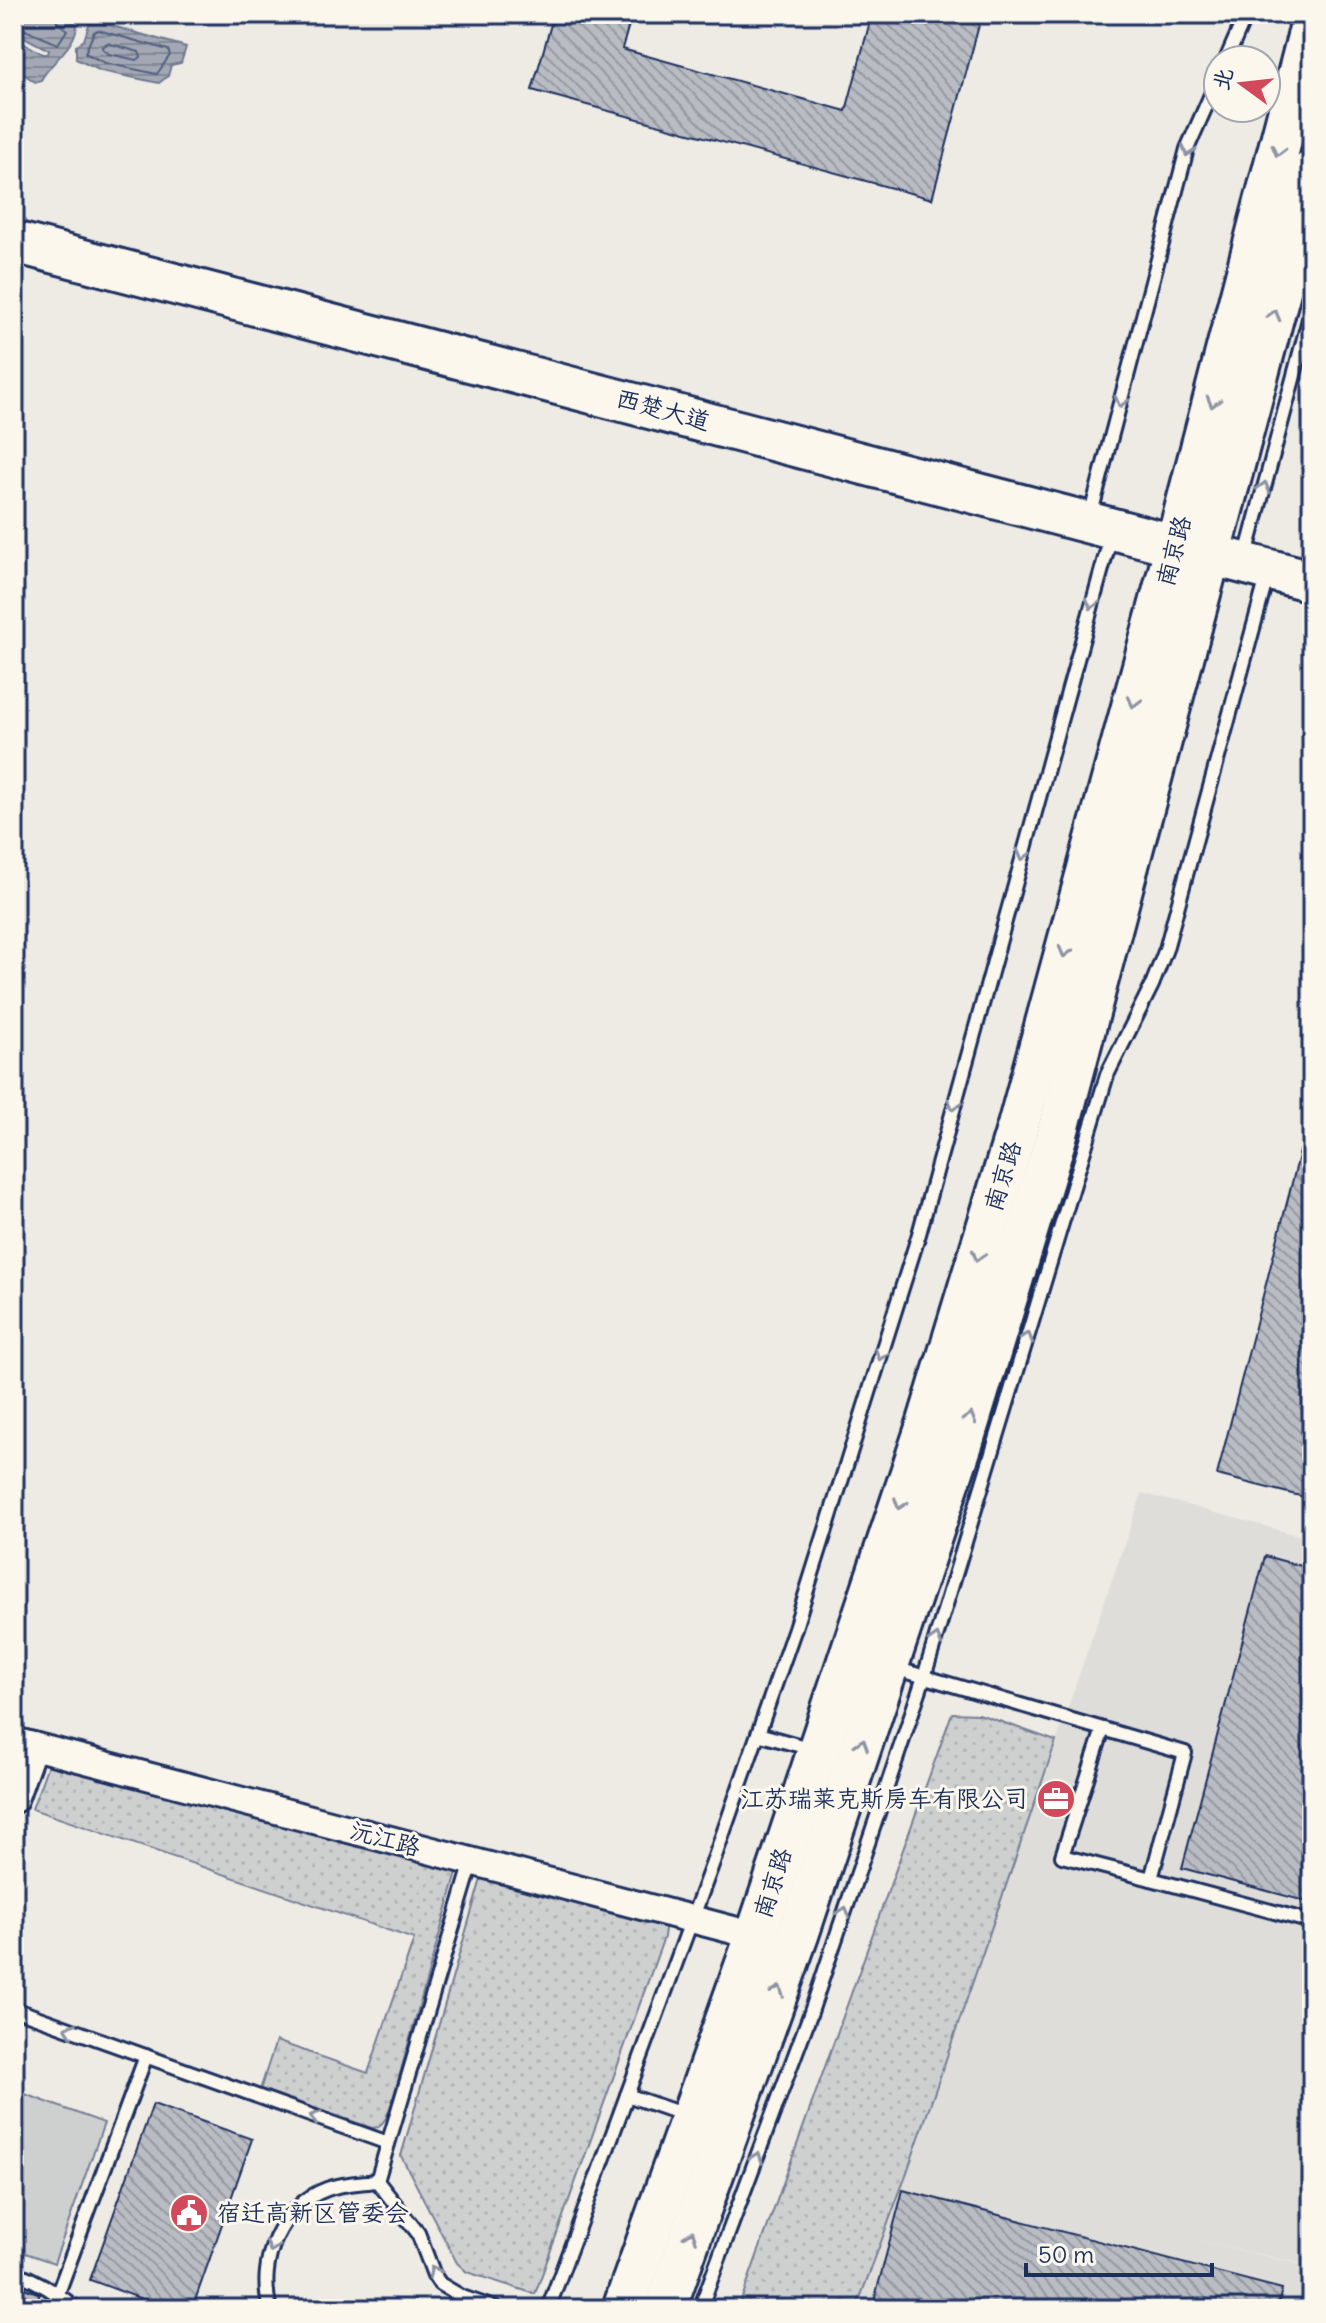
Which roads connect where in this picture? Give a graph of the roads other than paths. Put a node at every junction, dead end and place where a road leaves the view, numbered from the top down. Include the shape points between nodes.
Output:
1 (1246, 14) edge
2 (1312, 21) edge
3 (1233, 44) edge
4 (1202, 115) edge
5 (1312, 170) edge
6 (14, 242) edge
7 (1312, 308) edge
8 (1101, 525) junction
9 (1225, 558) junction
10 (1312, 581) edge
11 (906, 1671) junction
12 (1103, 1729) junction
13 (758, 1734) junction
14 (24, 1743) edge
15 (818, 1751) junction
16 (14, 1799) edge
17 (472, 1862) junction
18 (1151, 1879) junction
19 (693, 1919) junction
20 (1312, 1922) edge
21 (756, 1936) junction
22 (14, 2009) edge
23 (146, 2056) junction
24 (627, 2095) junction
25 (691, 2118) junction
26 (388, 2143) junction
27 (377, 2181) junction
28 (14, 2272) edge
29 (58, 2293) junction
30 (76, 2309) edge
31 (270, 2309) edge
32 (497, 2309) edge
33 (548, 2309) edge
34 (623, 2309) edge
35 (665, 2309) edge
36 (700, 2309) edge

1 - 3 lane
2 -> 9 main road, 南京路
4 -> 8 lane via 1187,149
9 -> 5 main road, 南京路
6 - 8 main road, 西楚大道
9 -> 7 lane
8 - 9 main road, 西楚大道
8 -> 13 lane via 919,1234
9 - 10 main road, 西楚大道
11 -> 9 main road, 南京路 via 963,1441
11 -> 9 lane via 1107,1075 1166,949
9 -> 15 main road, 南京路 via 1018,1126 928,1422
11 - 12 lane
35 -> 11 main road, 南京路 via 799,1932
36 -> 11 lane via 811,2012
12 - 18 lane via 1185,1753
12 - 18 lane via 1062,1856
13 - 15 lane
13 - 19 lane
14 - 16 street
14 - 17 street, 沅江路
15 - 21 main road, 南京路
17 - 19 street, 沅江路
17 - 26 lane
18 - 20 lane
19 - 21 street, 沅江路
19 - 24 lane
21 - 25 main road, 南京路
23 -> 22 lane
26 -> 23 lane
23 - 29 lane
24 - 25 lane
24 - 33 lane
25 - 34 main road, 南京路
26 - 27 lane
27 -> 31 lane via 329,2188 308,2197 293,2212 269,2255
32 -> 27 lane via 440,2284 418,2233
28 - 29 lane
29 - 30 lane

